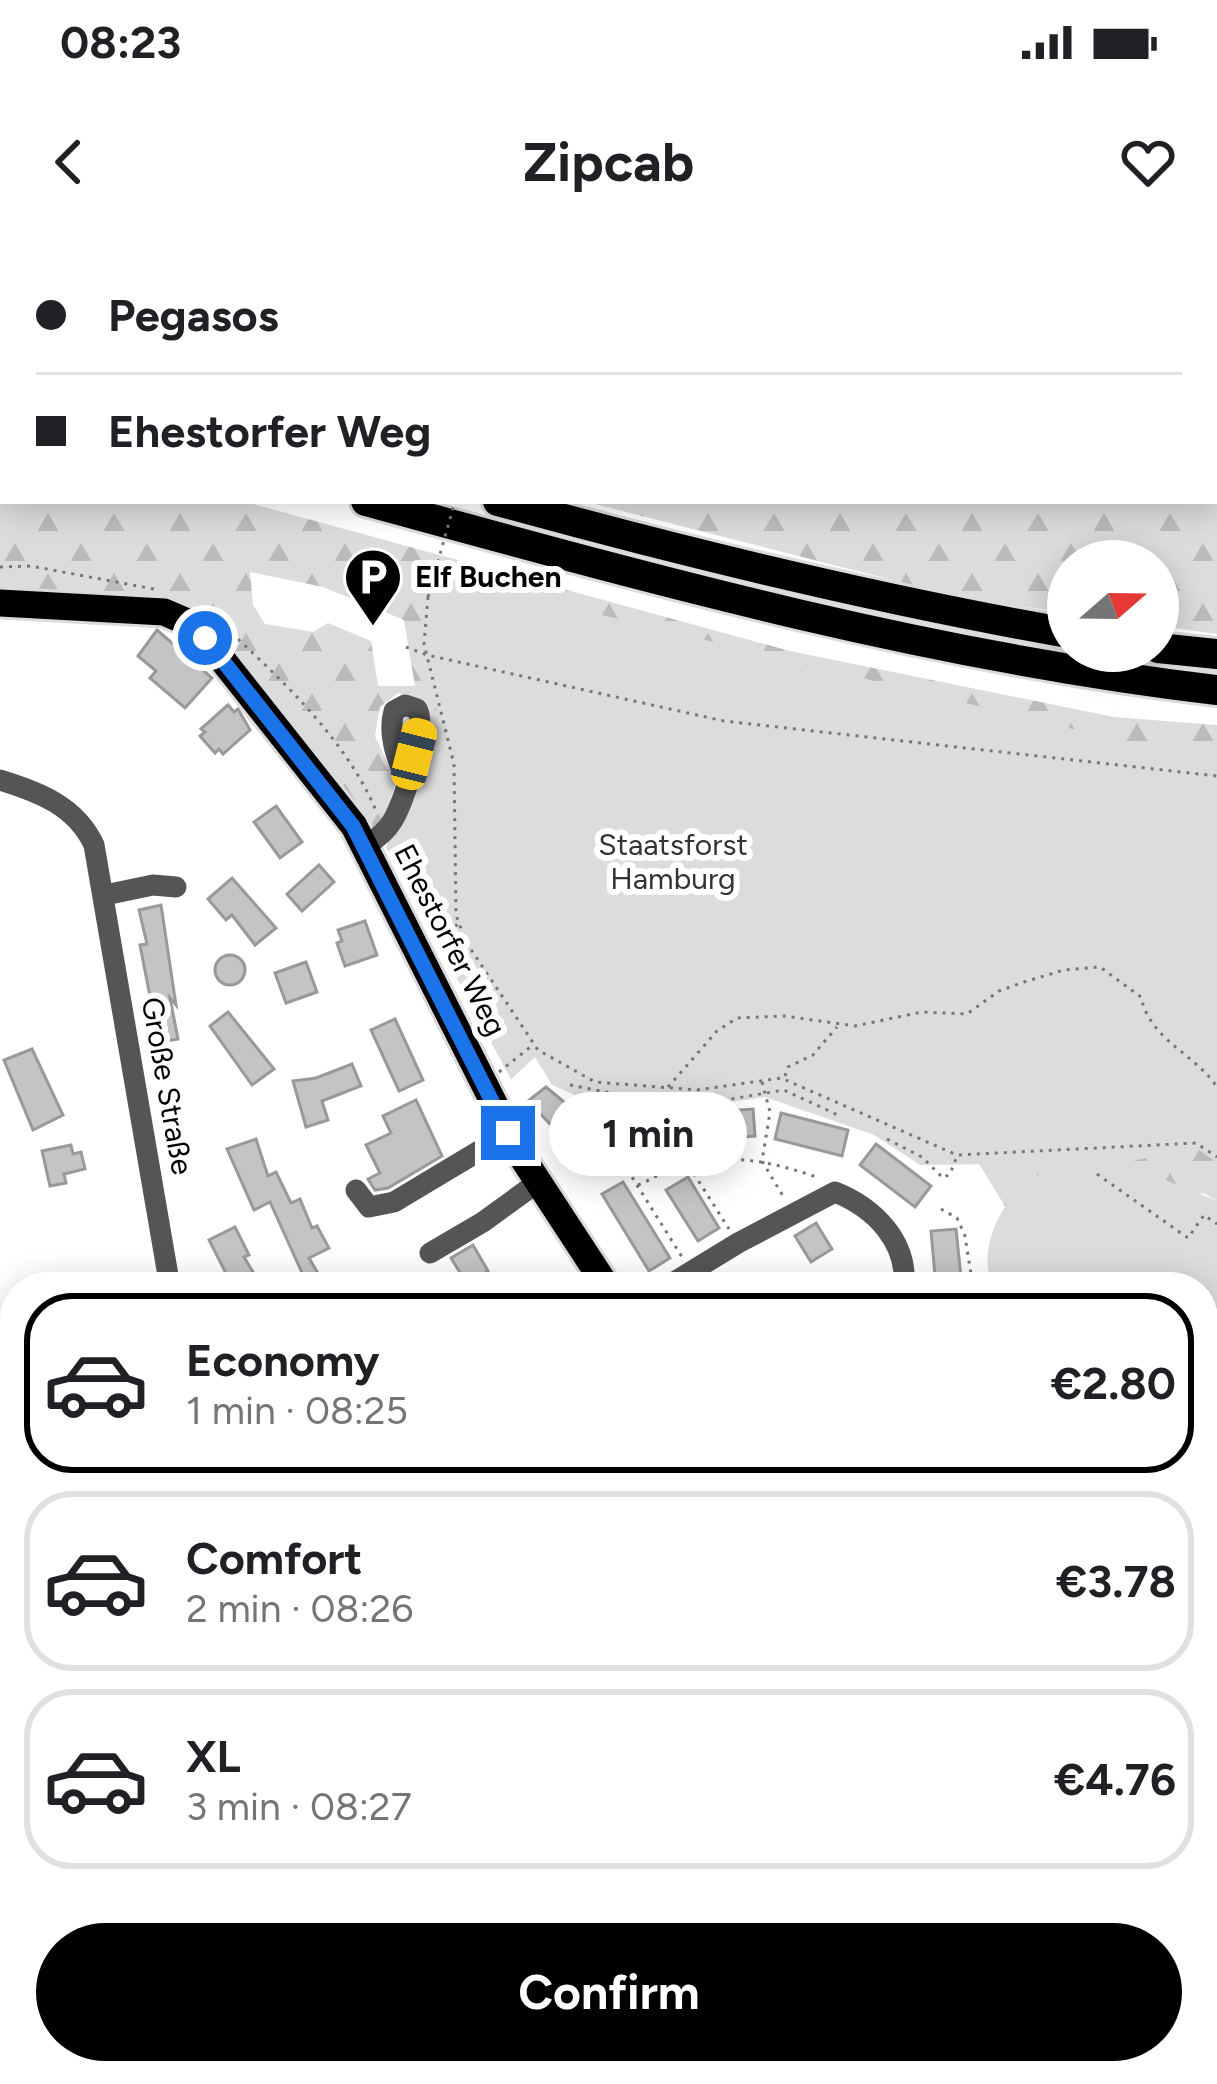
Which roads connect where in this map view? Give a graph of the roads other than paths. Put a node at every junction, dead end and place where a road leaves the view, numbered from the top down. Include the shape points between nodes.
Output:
1 (376, 504) edge
2 (509, 504) edge
3 (0, 603) edge
4 (1047, 629) edge
5 (1179, 649) edge
6 (1217, 654) edge
7 (1217, 690) edge
8 (0, 780) edge
9 (407, 783) dead end
10 (365, 846) junction
11 (176, 887) dead end
12 (105, 895) junction
13 (508, 1133) junction
14 (538, 1182) junction
15 (356, 1190) dead end
16 (430, 1253) dead end
17 (168, 1272) edge
18 (597, 1272) edge
19 (692, 1272) edge
20 (902, 1272) edge

1 - 7 highway via 848,628
2 - 4 highway via 705,557
3 - 10 main road, Ehestorfer Weg via 149,611 185,621
5 - 6 highway
8 - 12 street, Große Straße via 44,795 76,818 94,845
9 - 10 street via 392,820
10 - 13 main road, Ehestorfer Weg
11 - 12 street
12 - 17 street, Große Straße
13 - 14 main road, Ehestorfer Weg
13 - 15 street via 394,1202 375,1209
14 - 16 street
14 - 18 main road, Ehestorfer Weg
19 - 20 street via 835,1192 886,1226

